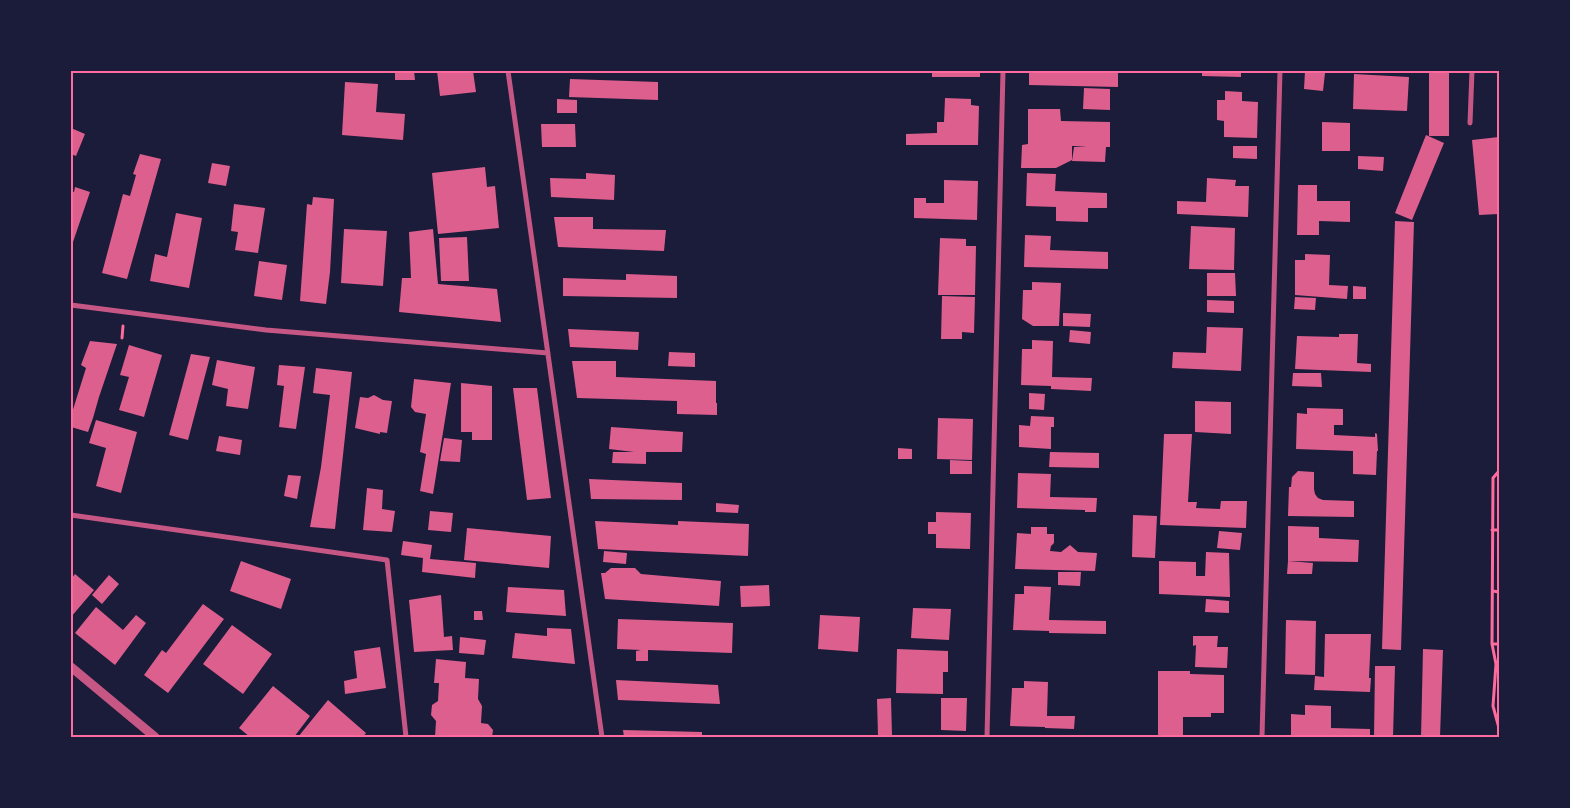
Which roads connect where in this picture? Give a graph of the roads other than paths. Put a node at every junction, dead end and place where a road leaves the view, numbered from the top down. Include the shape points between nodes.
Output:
1 (508, 71) edge
2 (1003, 71) edge
3 (1280, 71) edge
4 (1472, 71) edge
5 (1470, 123) dead end
6 (71, 305) edge
7 (548, 353) junction
8 (71, 515) edge
9 (71, 667) edge
10 (155, 737) edge
11 (406, 737) edge
12 (602, 737) edge
13 (987, 737) edge
14 (1262, 737) edge

1 - 7 street
2 - 13 street
3 - 14 street
4 - 5 street
6 - 7 street via 266,330
7 - 12 street
8 - 11 street via 387,560
9 - 10 street

